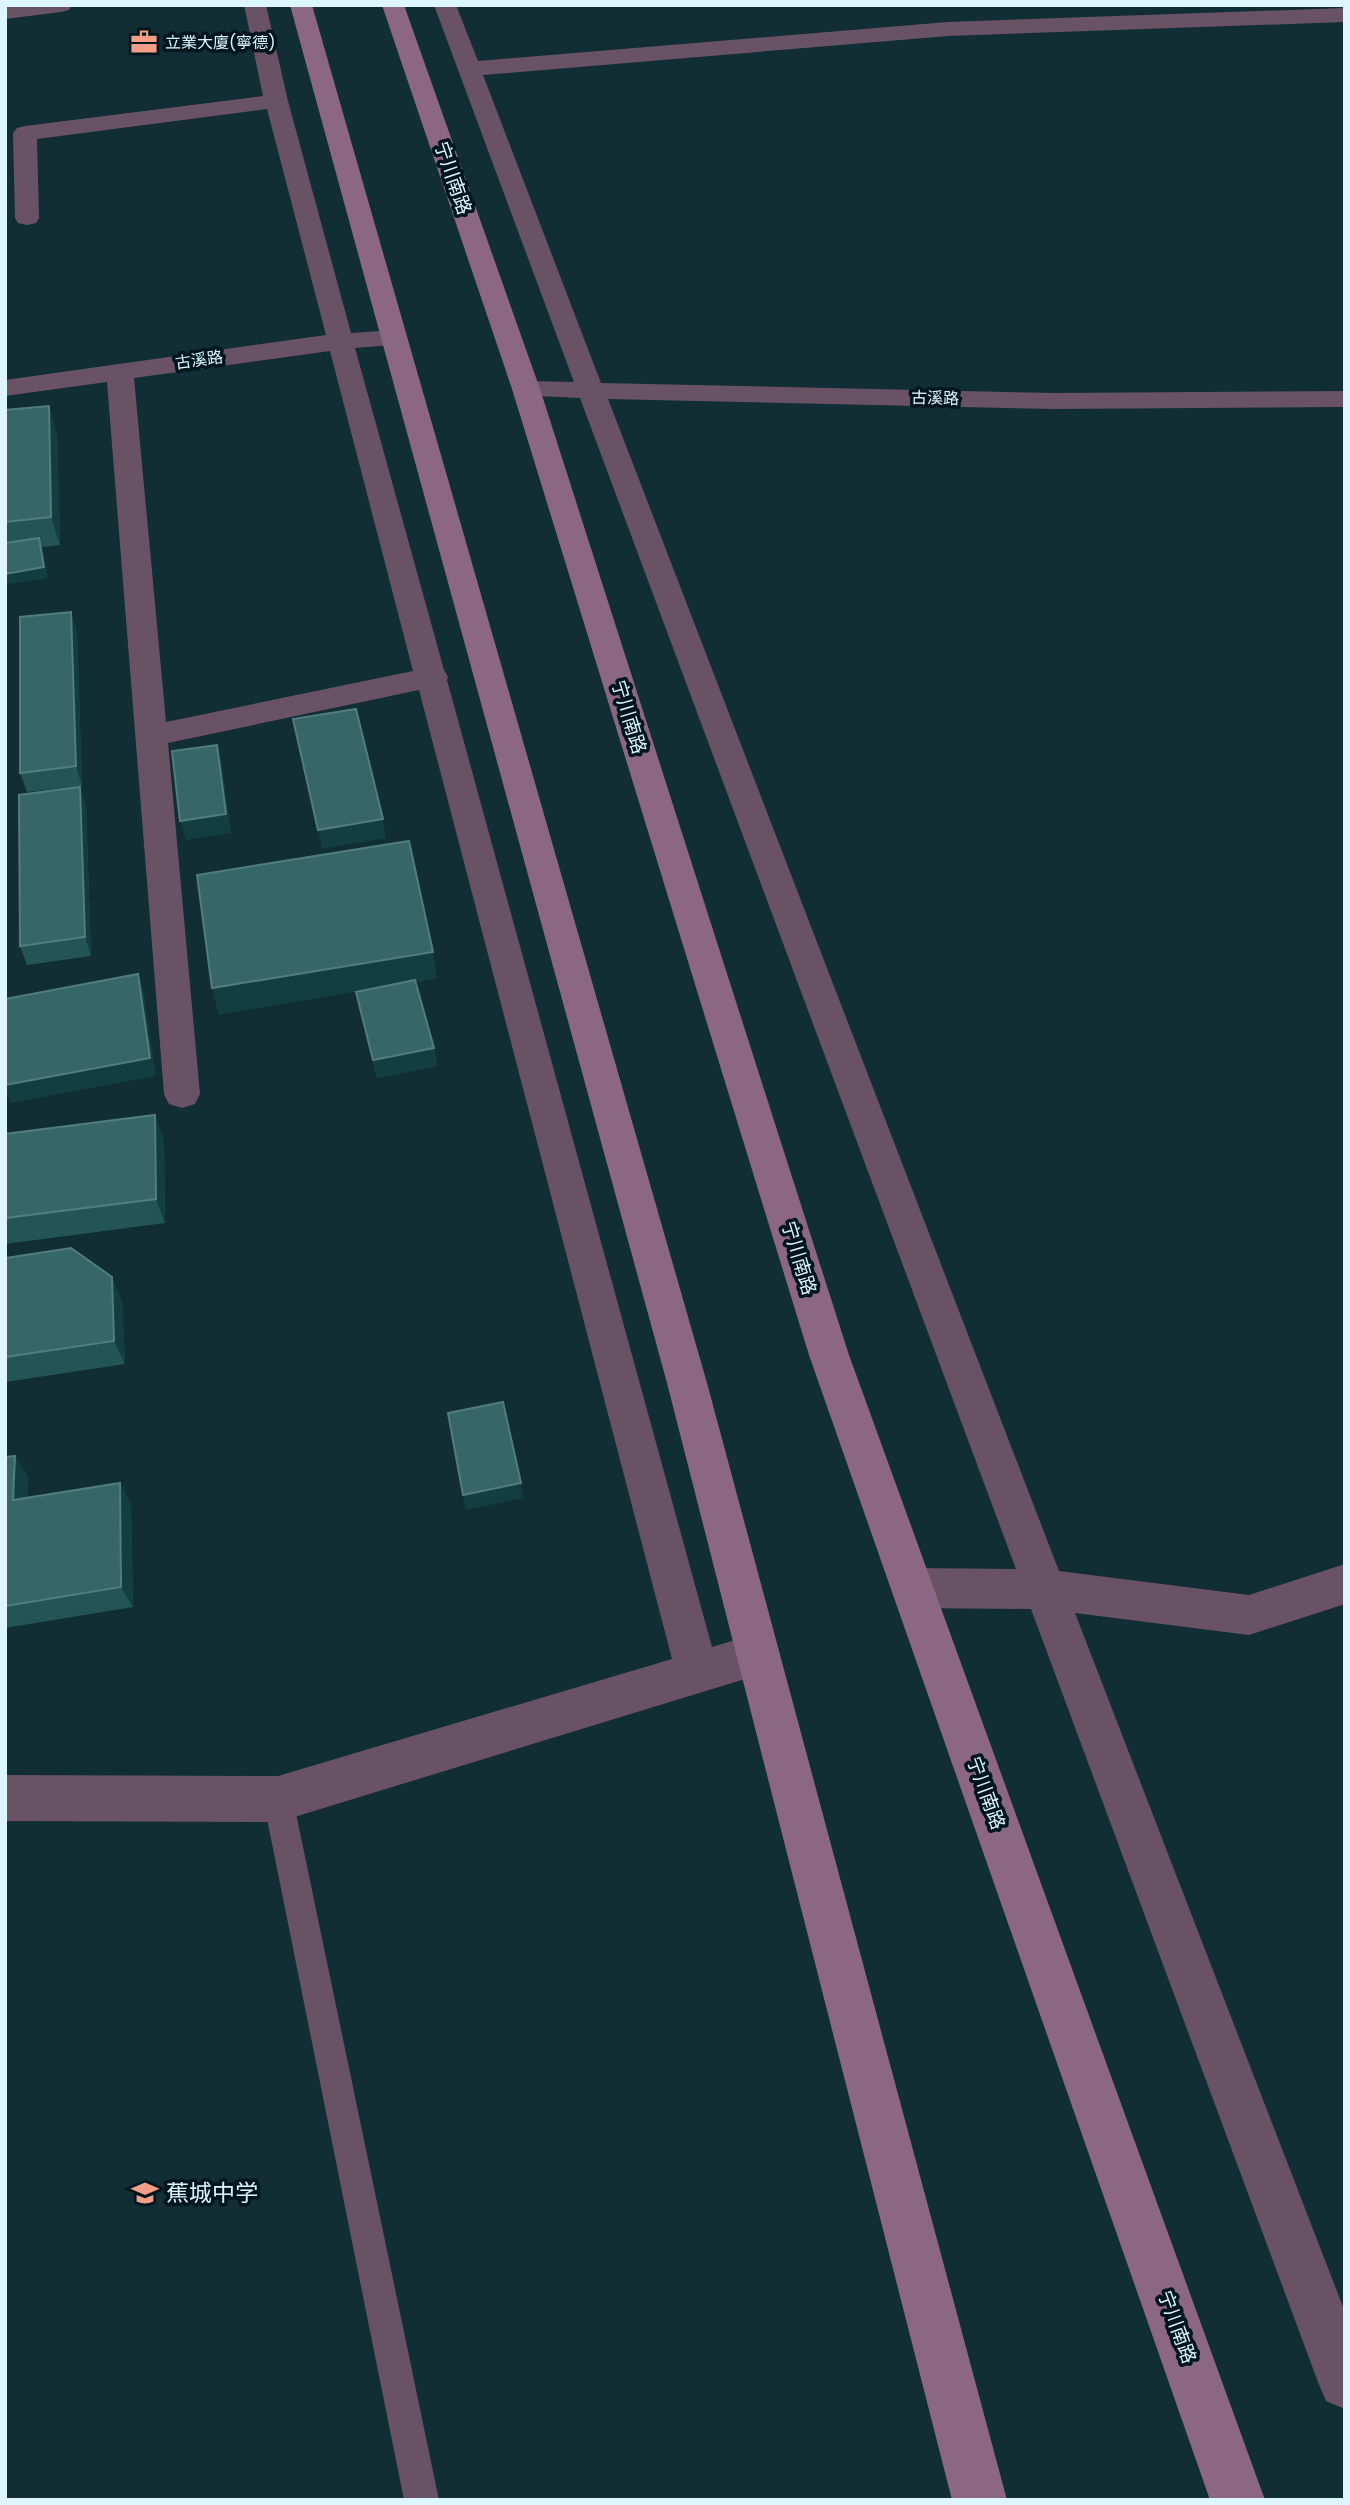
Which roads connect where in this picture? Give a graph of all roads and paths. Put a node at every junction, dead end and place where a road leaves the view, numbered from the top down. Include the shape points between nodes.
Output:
1 (61, 5) edge
2 (255, 5) edge
3 (300, 5) edge
4 (393, 5) edge
5 (445, 5) edge
6 (5, 12) edge
7 (1345, 15) edge
8 (469, 69) junction
9 (276, 101) junction
10 (27, 218) dead end
11 (394, 338) junction
12 (341, 341) junction
13 (120, 372) junction
14 (5, 387) edge
15 (526, 389) junction
16 (591, 390) junction
17 (1345, 399) edge
18 (433, 677) junction
19 (151, 736) junction
20 (182, 1094) dead end
21 (1345, 1584) edge
22 (913, 1588) junction
23 (1044, 1589) junction
24 (758, 1654) junction
25 (697, 1671) junction
26 (5, 1798) edge
27 (278, 1799) junction
28 (1345, 2382) edge
29 (422, 2500) edge
30 (980, 2500) edge
31 (1238, 2500) edge

1 - 6 street
2 - 9 street
3 - 11 main road
4 - 15 main road, 宁川南路
5 - 8 street
7 - 8 street via 948,29
8 - 16 street
9 - 10 street via 25,133
9 - 12 street
11 - 12 street, 古溪路
11 - 24 main road
12 - 13 street, 古溪路
12 - 18 street
13 - 14 street, 古溪路
13 - 19 street
15 - 16 street, 古溪路
15 - 22 main road, 宁川南路 via 830,1355
16 - 17 street, 古溪路 via 1053,401
16 - 23 street
18 - 19 street
18 - 25 street
19 - 20 street
21 - 23 street via 1249,1615
22 - 23 street
22 - 31 main road, 宁川南路
23 - 28 street
24 - 25 street
24 - 30 main road
25 - 27 street
26 - 27 street
27 - 29 lane

